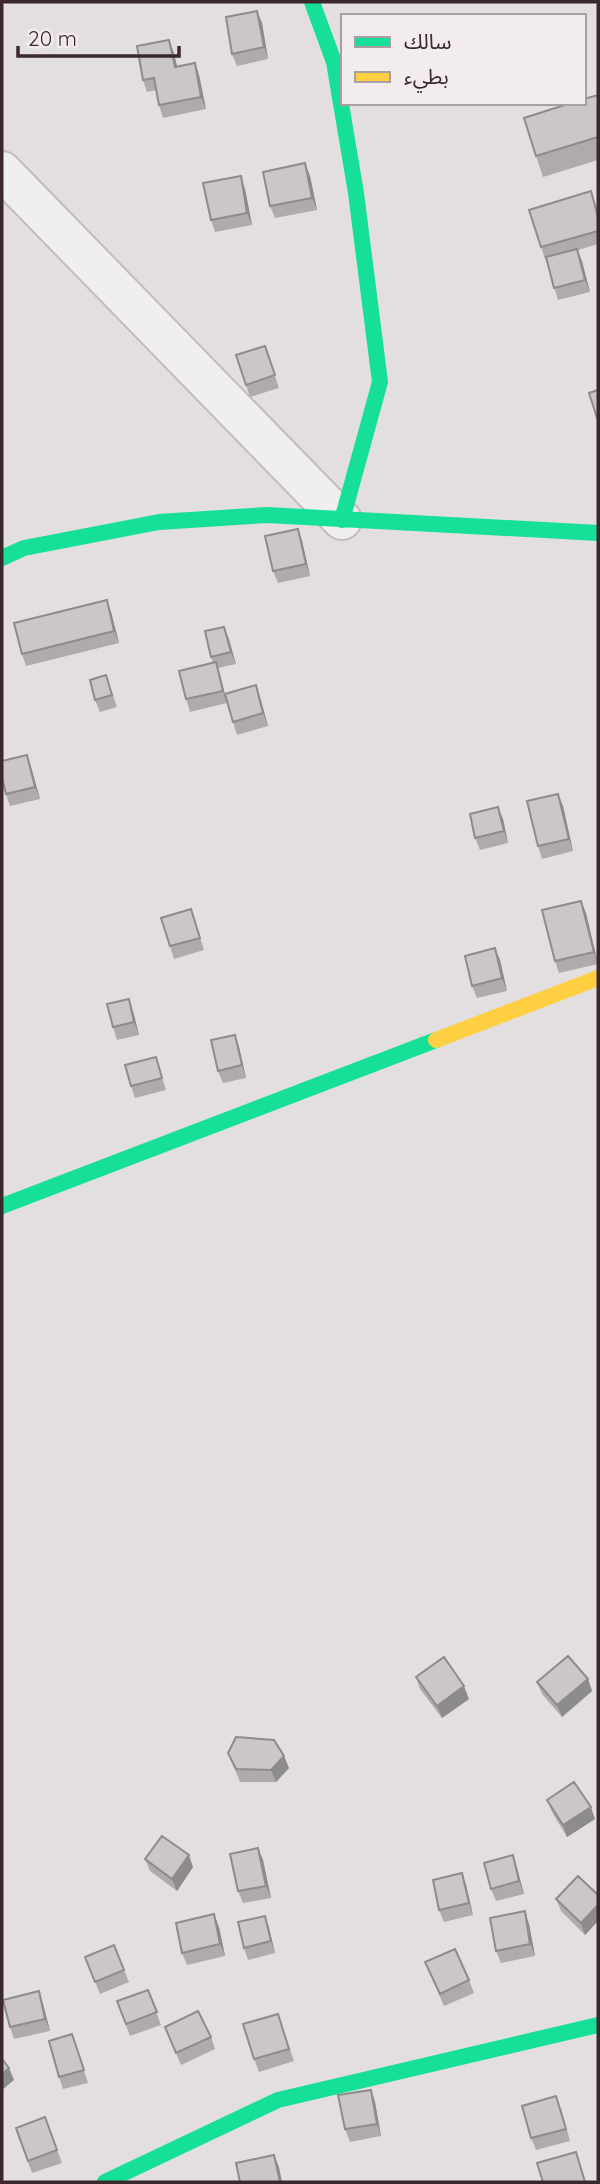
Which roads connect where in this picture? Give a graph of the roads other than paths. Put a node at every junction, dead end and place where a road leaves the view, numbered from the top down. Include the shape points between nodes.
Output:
1 (312, 2) edge
2 (341, 104) edge
3 (341, 105) edge
4 (2, 171) edge
5 (342, 520) junction
6 (598, 533) edge
7 (2, 558) edge
8 (598, 978) edge
9 (2, 1206) edge
10 (598, 2025) edge
11 (105, 2182) edge

1 - 2 street via 334,62
3 - 5 street via 380,382
4 - 5 street
5 - 6 street
5 - 7 street via 267,515 159,523 23,548
8 - 9 street
10 - 11 street via 278,2100

